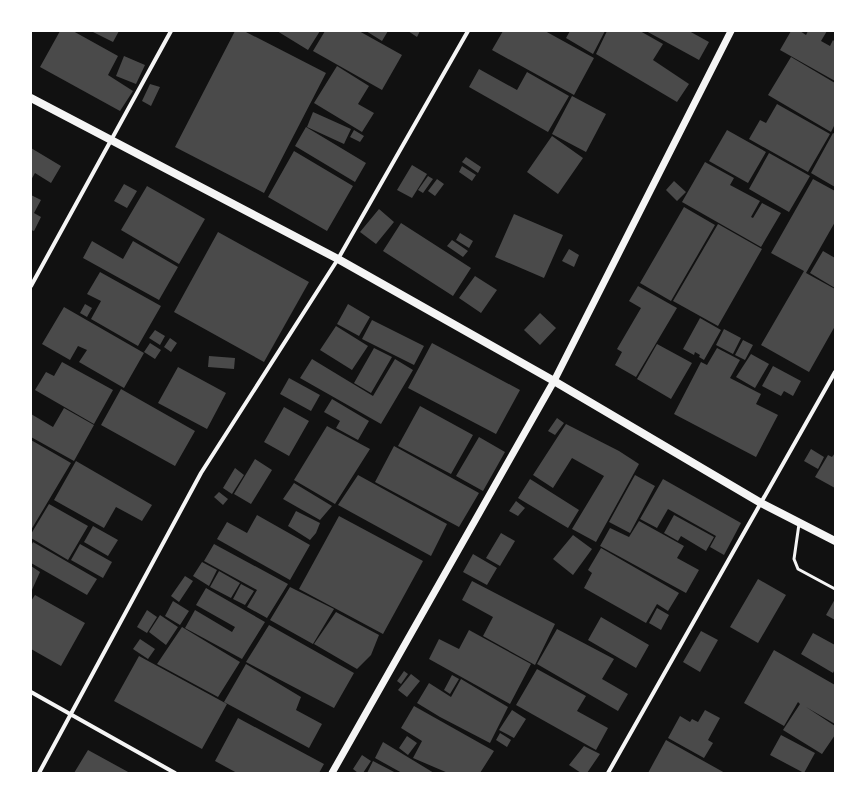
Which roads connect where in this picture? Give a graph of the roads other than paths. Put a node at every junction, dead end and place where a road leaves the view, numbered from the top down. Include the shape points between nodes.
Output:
1 (171, 31) edge
2 (468, 31) edge
3 (731, 31) edge
4 (31, 98) edge
5 (111, 141) junction
6 (338, 259) junction
7 (31, 286) edge
8 (835, 372) edge
9 (554, 381) junction
10 (761, 503) junction
11 (800, 522) junction
12 (835, 541) edge
13 (835, 589) edge
14 (31, 692) edge
15 (71, 714) junction
16 (39, 773) edge
17 (175, 773) edge
18 (332, 773) edge
19 (608, 773) edge

1 - 5 street
2 - 6 street
3 - 9 street
4 - 5 main road
5 - 6 main road
5 - 7 street
6 - 9 main road
6 - 15 street via 201,473
8 - 10 street
9 - 10 main road
9 - 18 street
10 - 11 main road
10 - 19 street
11 - 12 main road
11 - 13 lane via 794,559 798,569
14 - 15 street
15 - 16 street
15 - 17 street

